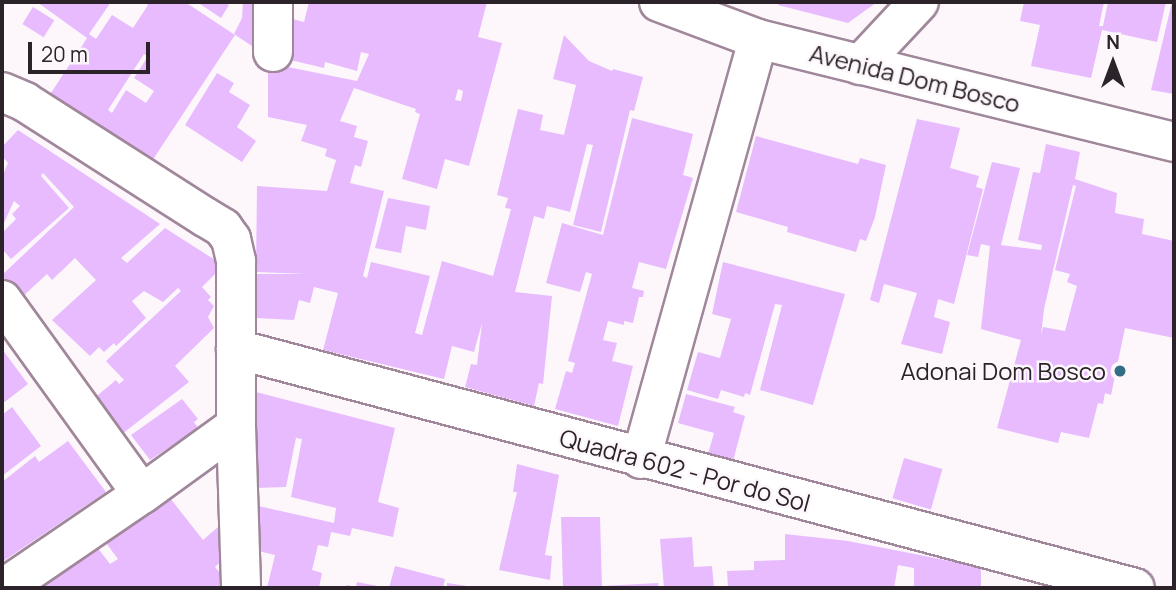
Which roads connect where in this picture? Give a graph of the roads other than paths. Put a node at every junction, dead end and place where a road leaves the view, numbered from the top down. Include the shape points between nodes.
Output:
1 (274, 2) edge
2 (659, 2) edge
3 (919, 2) edge
4 (758, 39) junction
5 (273, 52) dead end
6 (860, 65) junction
7 (2, 92) edge
8 (1174, 142) edge
9 (2, 300) edge
10 (236, 349) junction
11 (236, 426) junction
12 (641, 459) junction
13 (142, 494) junction
14 (5, 588) edge
15 (241, 588) edge
16 (1135, 588) edge

1 - 5 street
2 - 4 street, Avenida Dom Bosco
3 - 6 street
4 - 6 street, Avenida Dom Bosco
4 - 12 street
6 - 8 street, Avenida Dom Bosco
7 - 10 street via 25,102 223,228 235,250
9 - 13 street
10 - 11 street
10 - 12 street, Quadra 602 - Por do Sol
11 - 13 street
11 - 15 street
12 - 16 street, Quadra 602 - Por do Sol
13 - 14 street

